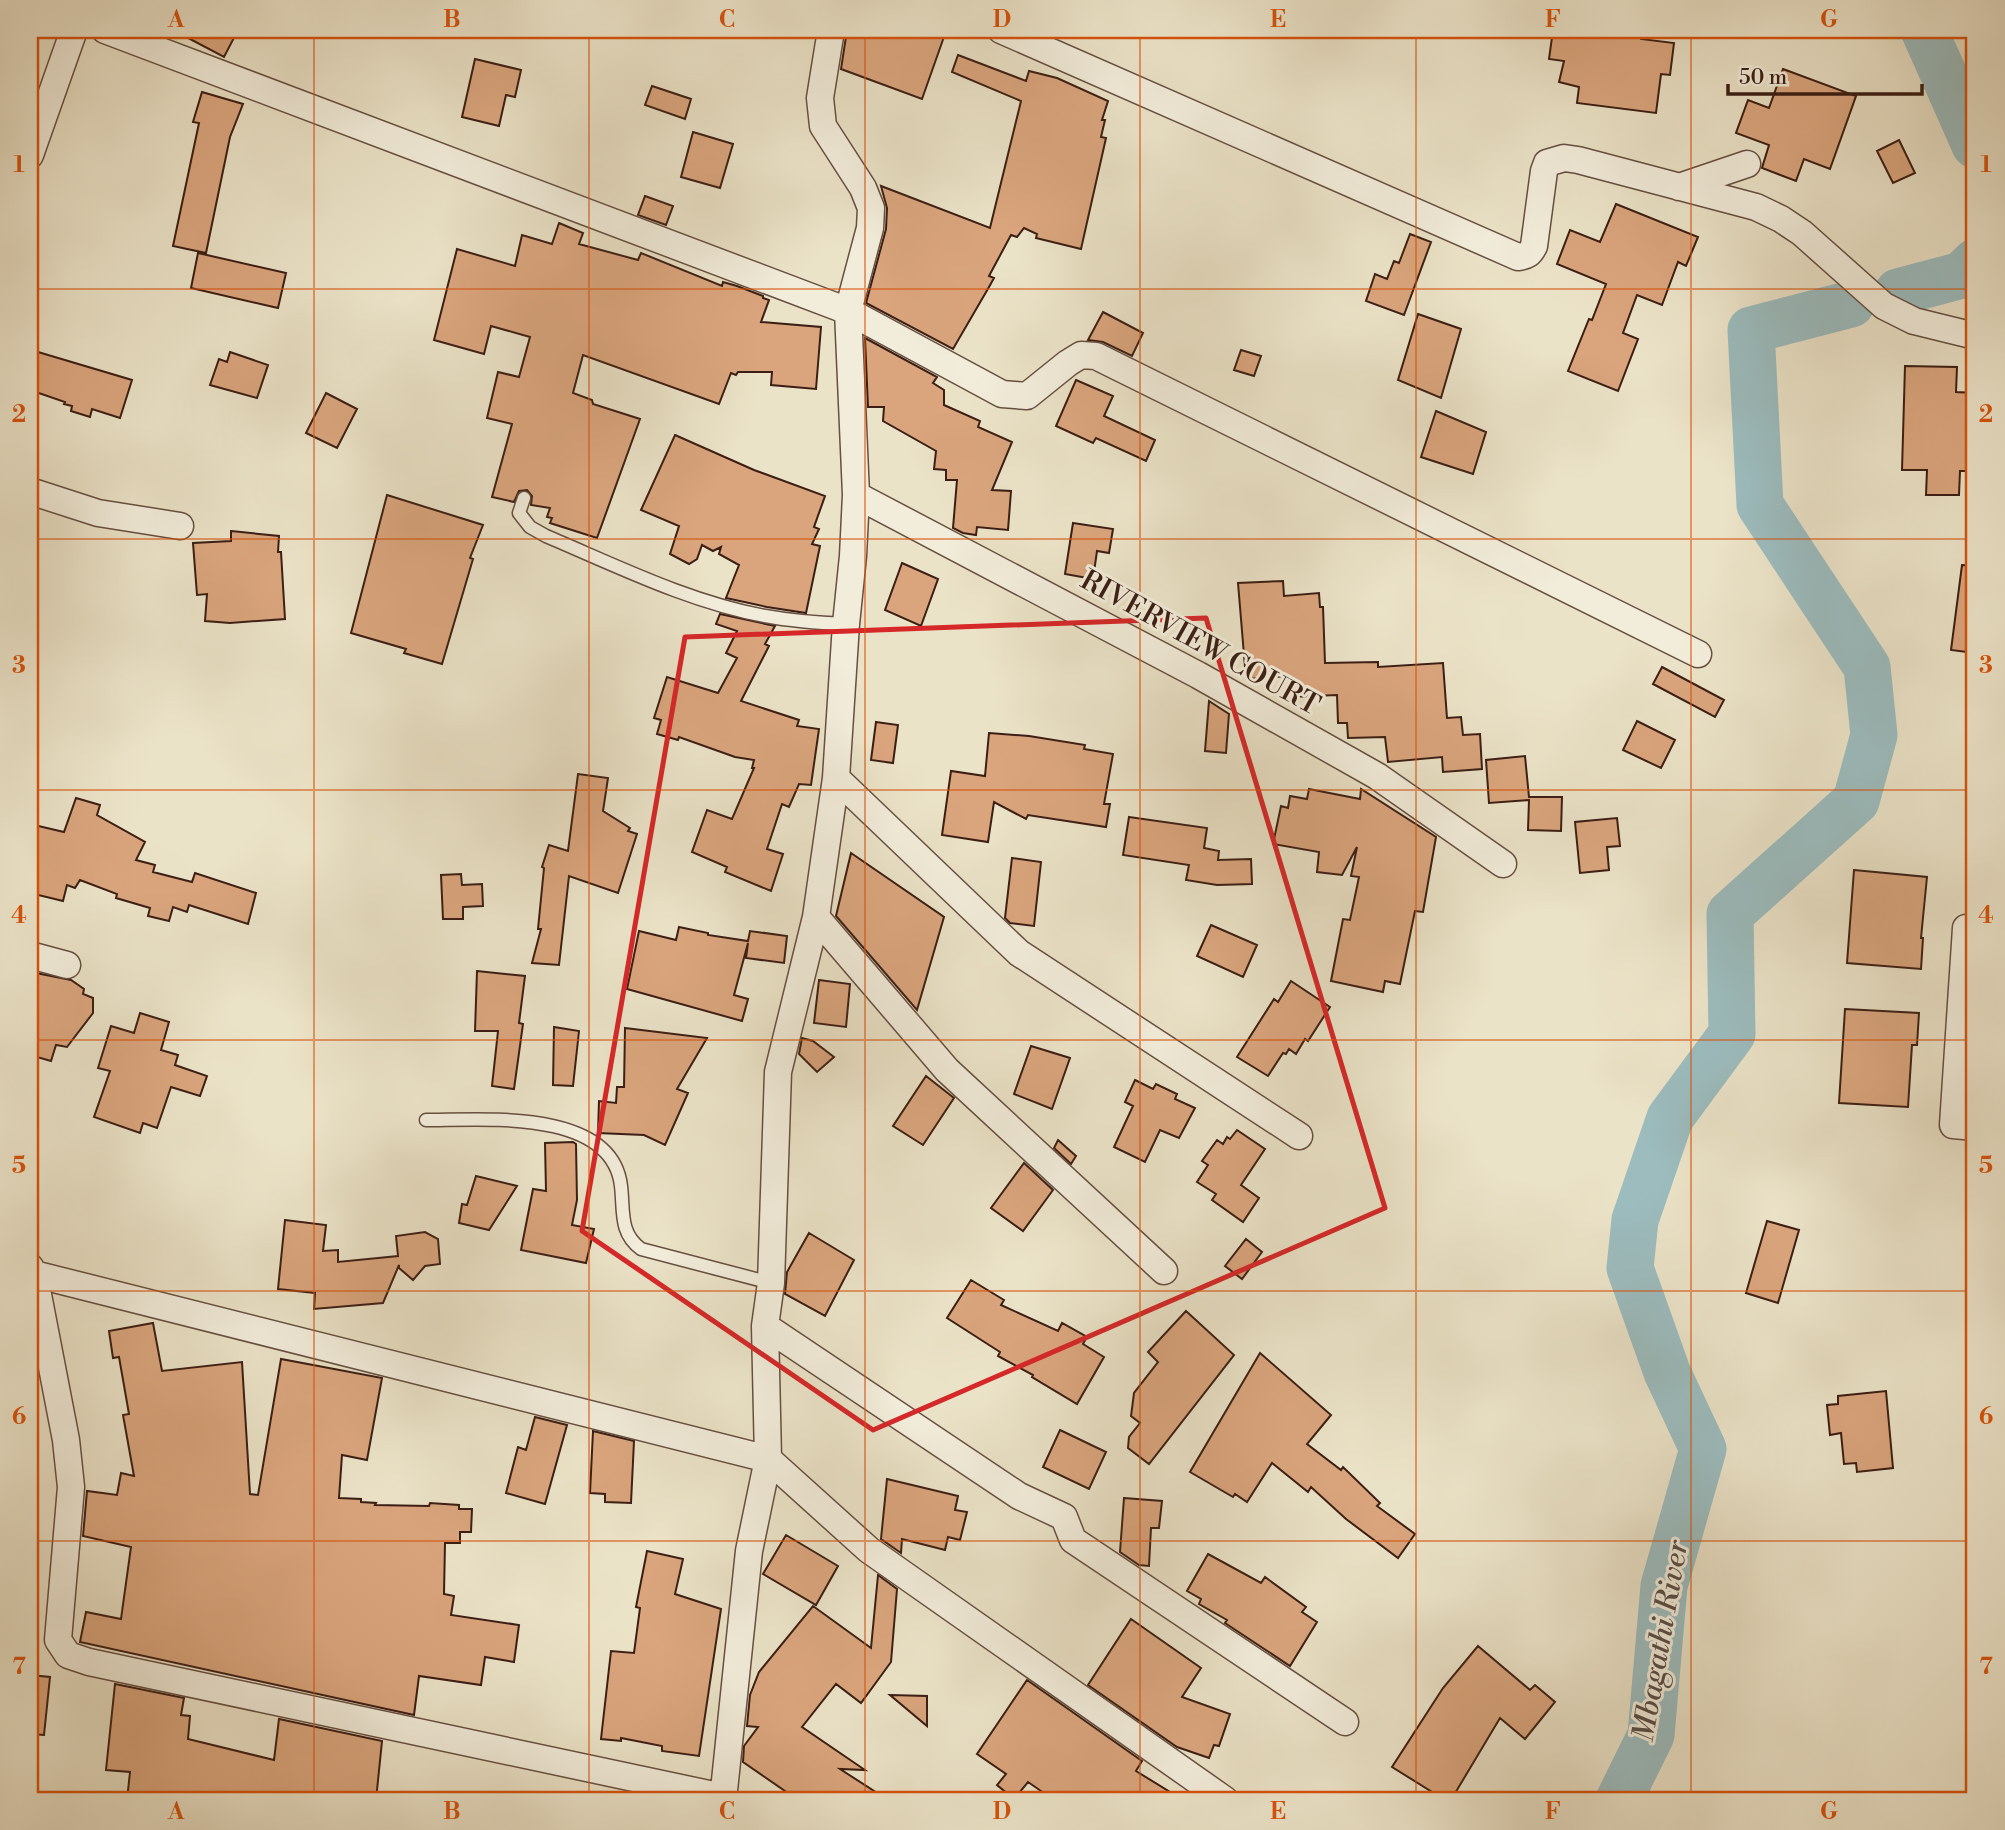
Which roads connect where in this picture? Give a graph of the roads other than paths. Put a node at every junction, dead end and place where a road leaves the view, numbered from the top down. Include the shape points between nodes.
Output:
1 (74, 30) edge
2 (105, 30) edge
3 (831, 30) edge
4 (1001, 30) edge
5 (30, 155) edge
6 (1747, 164) dead end
7 (1679, 187) junction
8 (848, 311) junction
9 (1975, 335) edge
10 (30, 491) edge
11 (856, 495) junction
12 (524, 498) dead end
13 (180, 526) dead end
14 (846, 624) junction
15 (1698, 654) dead end
16 (836, 778) junction
17 (1503, 864) dead end
18 (816, 917) junction
19 (1966, 928) dead end
20 (30, 955) edge
21 (67, 965) dead end
22 (426, 1121) dead end
23 (1975, 1127) edge
24 (1299, 1136) dead end
25 (31, 1271) edge
26 (1164, 1271) dead end
27 (771, 1283) junction
28 (765, 1326) junction
29 (768, 1460) junction
30 (1345, 1722) dead end
31 (723, 1799) edge
32 (1225, 1800) edge

1 - 5 street
2 - 8 street
3 - 8 street via 820,98 823,125 871,208
4 - 7 street via 1518,257 1531,253 1534,246 1547,163 1578,160
6 - 7 street
7 - 9 street via 1756,207 1802,233 1884,306 1914,321
8 - 11 street
8 - 15 street via 1002,394 1016,397 1027,396 1081,355 1096,356
10 - 13 street via 98,513
11 - 14 street
11 - 17 street, RIVERVIEW COURT via 1198,675 1365,769
12 - 14 lane via 519,513 530,527 687,595 763,616
14 - 16 street
16 - 18 street
16 - 24 street via 1019,953
18 - 26 street via 947,1070
18 - 27 street via 778,1072
19 - 23 street via 1953,1125
20 - 21 street
22 - 27 lane via 528,1120 571,1132 603,1148 619,1174 624,1228 630,1241 641,1249
25 - 29 street
25 - 31 street via 66,1440 71,1487 58,1620 58,1640 68,1655
27 - 28 street
28 - 29 street
28 - 30 street via 1019,1496 1064,1517 1073,1540
29 - 31 street via 749,1551
29 - 32 street via 869,1550

